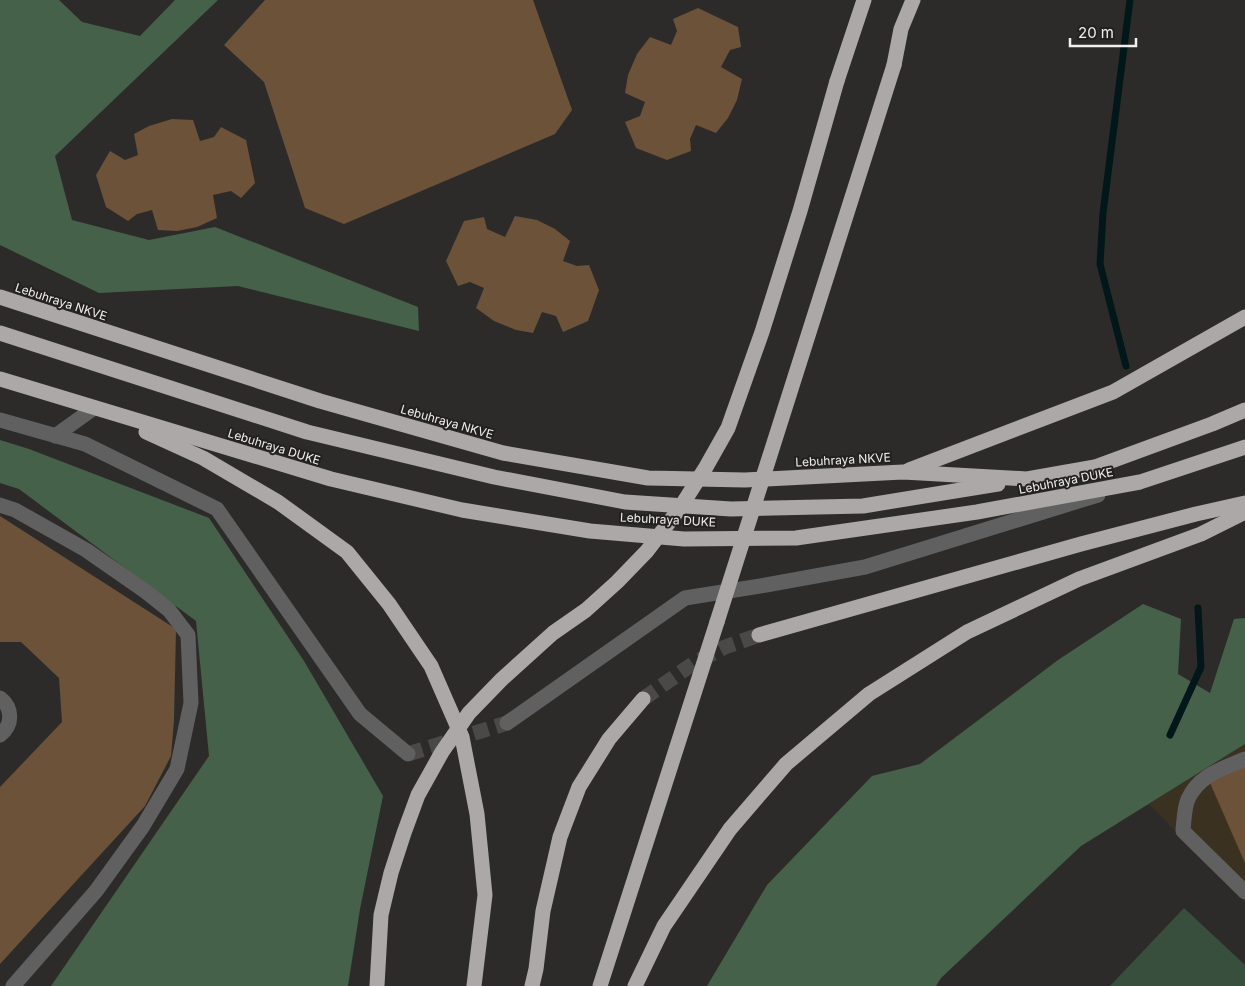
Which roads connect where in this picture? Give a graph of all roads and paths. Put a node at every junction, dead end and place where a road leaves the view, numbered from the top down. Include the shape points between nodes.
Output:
1 (864, 0) edge
2 (913, 0) edge
3 (0, 297) edge
4 (1245, 318) edge
5 (0, 334) edge
6 (0, 379) edge
7 (94, 408) junction
8 (1245, 410) edge
9 (0, 420) edge
10 (55, 436) junction
11 (1245, 447) edge
12 (903, 472) junction
13 (1027, 479) junction
14 (1140, 482) junction
15 (1245, 503) edge
16 (0, 504) edge
17 (1245, 512) edge
18 (759, 635) tunnel mouth
19 (0, 698) edge
20 (643, 699) tunnel mouth
21 (507, 723) tunnel mouth
22 (0, 734) edge
23 (408, 754) dead end
24 (1245, 758) edge
25 (1245, 892) edge
26 (13, 986) edge
27 (377, 986) edge
28 (474, 986) edge
29 (532, 986) edge
30 (600, 986) edge
31 (635, 986) edge

1 - 27 highway, bridge via 768,313 728,428 680,508 647,551 586,610 502,679 469,713 442,752 418,795 392,872 382,915
2 - 30 highway, bridge via 901,29 894,65
3 - 12 highway, Lebuhraya NKVE via 320,401 503,453 648,478 745,480
4 - 12 highway via 1113,392
5 - 13 highway, Lebuhraya DUKE via 307,432 494,477 624,502 731,509 863,506
6 - 7 highway
7 - 10 street
7 - 14 highway, Lebuhraya DUKE via 331,479 462,510 590,530 684,538 796,538 977,512
7 - 28 highway via 203,458 278,502 347,552 389,604 431,666 462,736 477,814 485,895
8 - 13 highway, Lebuhraya DUKE via 1095,467
9 - 10 street
10 - 23 street via 85,444 216,509 360,714
11 - 14 highway, Lebuhraya DUKE
12 - 13 highway, Lebuhraya DUKE
14 - 21 street via 865,567 685,598
15 - 18 highway via 1081,544
16 - 26 street via 86,550 169,610 188,635 191,703 177,769 143,826 96,891
17 - 31 highway via 1201,534 1079,579 976,628 869,694 786,764 730,829 664,926
19 - 22 street via 10,713 8,727
20 - 29 highway via 608,739 579,786 560,838 543,911
24 - 25 street via 1200,782 1188,800 1183,831

